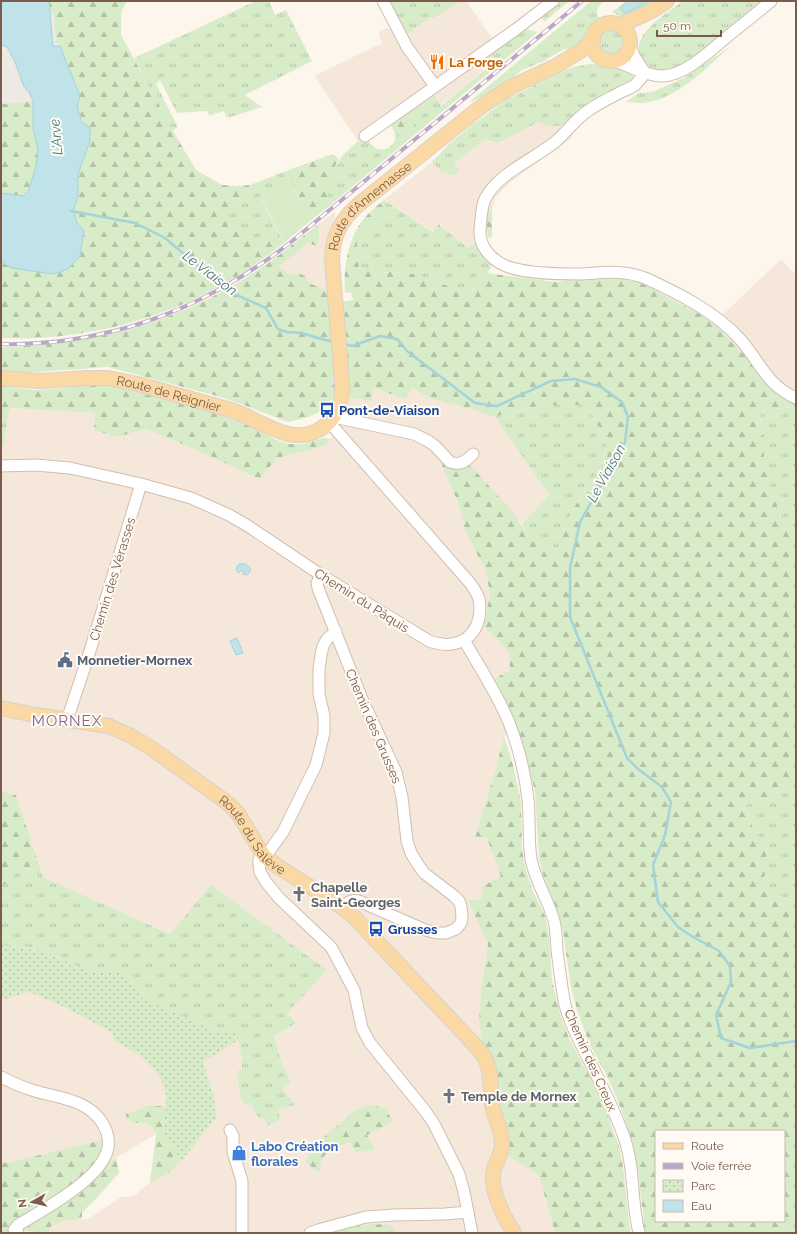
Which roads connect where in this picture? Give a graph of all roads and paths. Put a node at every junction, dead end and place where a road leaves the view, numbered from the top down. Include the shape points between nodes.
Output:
1 (383, 1) edge
2 (553, 1) edge
3 (666, 1) edge
4 (771, 1) edge
5 (654, 10) junction
6 (617, 25) junction
7 (593, 40) junction
8 (630, 42) junction
9 (607, 60) junction
10 (556, 66) junction
11 (645, 72) junction
12 (435, 86) junction
13 (365, 136) dead end
14 (1, 378) edge
15 (796, 398) edge
16 (334, 415) junction
17 (473, 454) dead end
18 (1, 466) edge
19 (141, 484) junction
20 (321, 574) junction
21 (336, 631) junction
22 (464, 640) junction
23 (1, 708) edge
24 (67, 720) junction
25 (264, 855) junction
26 (344, 908) junction
27 (1, 1077) edge
28 (230, 1130) dead end
29 (468, 1212) junction
30 (18, 1233) edge
31 (242, 1233) edge
32 (310, 1233) edge
33 (472, 1233) edge
34 (514, 1233) edge
35 (639, 1233) edge

1 - 12 street via 406,47
2 - 12 street
3 - 5 main road, Route d'Annemasse
4 - 11 street via 702,58 683,70 662,76
5 - 6 main road, Route d'Annemasse
5 - 8 main road, Route d'Annemasse
6 - 7 main road, Route d'Annemasse via 608,24 601,27
6 - 8 main road via 626,30
7 - 9 main road via 594,50
7 - 10 main road, Route d'Annemasse
8 - 9 main road, Route d'Annemasse via 628,51 619,60
8 - 11 street via 634,56
9 - 10 main road, Route d'Annemasse via 586,59
9 - 11 street
10 - 16 main road, Route d'Annemasse via 513,86 482,106 349,213 334,240 332,259 342,382
11 - 15 street via 634,85 588,111 556,141 500,181 485,199 480,235 483,244 492,257 514,268 565,273 620,272 665,288 717,318 754,355 774,384 781,391
12 - 13 street
14 - 16 main road, Route de Reignier via 40,381 108,378 127,381 240,413 280,432 293,435 312,433 322,428
16 - 17 street via 414,434 431,443 453,464 461,463
16 - 22 street via 470,583 478,597 480,614 474,631
18 - 19 street, Chemin du Pâquis via 36,465 70,468
19 - 20 street, Chemin du Pâquis via 187,496 229,515
19 - 24 street, Chemin des Vérasses
20 - 21 street, Chemin des Grusses via 317,583 318,588
20 - 22 street, Chemin du Pâquis via 429,641 448,645
21 - 25 street via 327,639 321,655 319,694 324,716 324,733 316,765 283,832
21 - 26 street, Chemin des Grusses via 362,699 396,772 402,797 407,842 413,858 424,873 454,896 461,906 462,918 456,929 437,933 359,901 350,901
22 - 35 street, Chemin des Creux via 507,719 522,766 528,799 531,858 537,881 554,921 566,1007 579,1040 611,1103 626,1142 632,1168
23 - 24 main road, Route du Salève
24 - 25 main road, Route du Salève via 115,728 162,755 229,804 239,815
25 - 26 main road, Route du Salève
25 - 29 street via 259,864 266,882 279,898 331,947 354,990 362,1028 370,1044 434,1124 459,1174
26 - 34 main road, Route du Salève via 484,1056 488,1068 491,1102 502,1141 494,1171 494,1185
27 - 30 street via 31,1090 83,1106 95,1113 108,1137 109,1147 99,1167 79,1186 18,1225 14,1230
28 - 31 street via 233,1136 233,1152 242,1181
29 - 32 street via 366,1218
29 - 33 street

